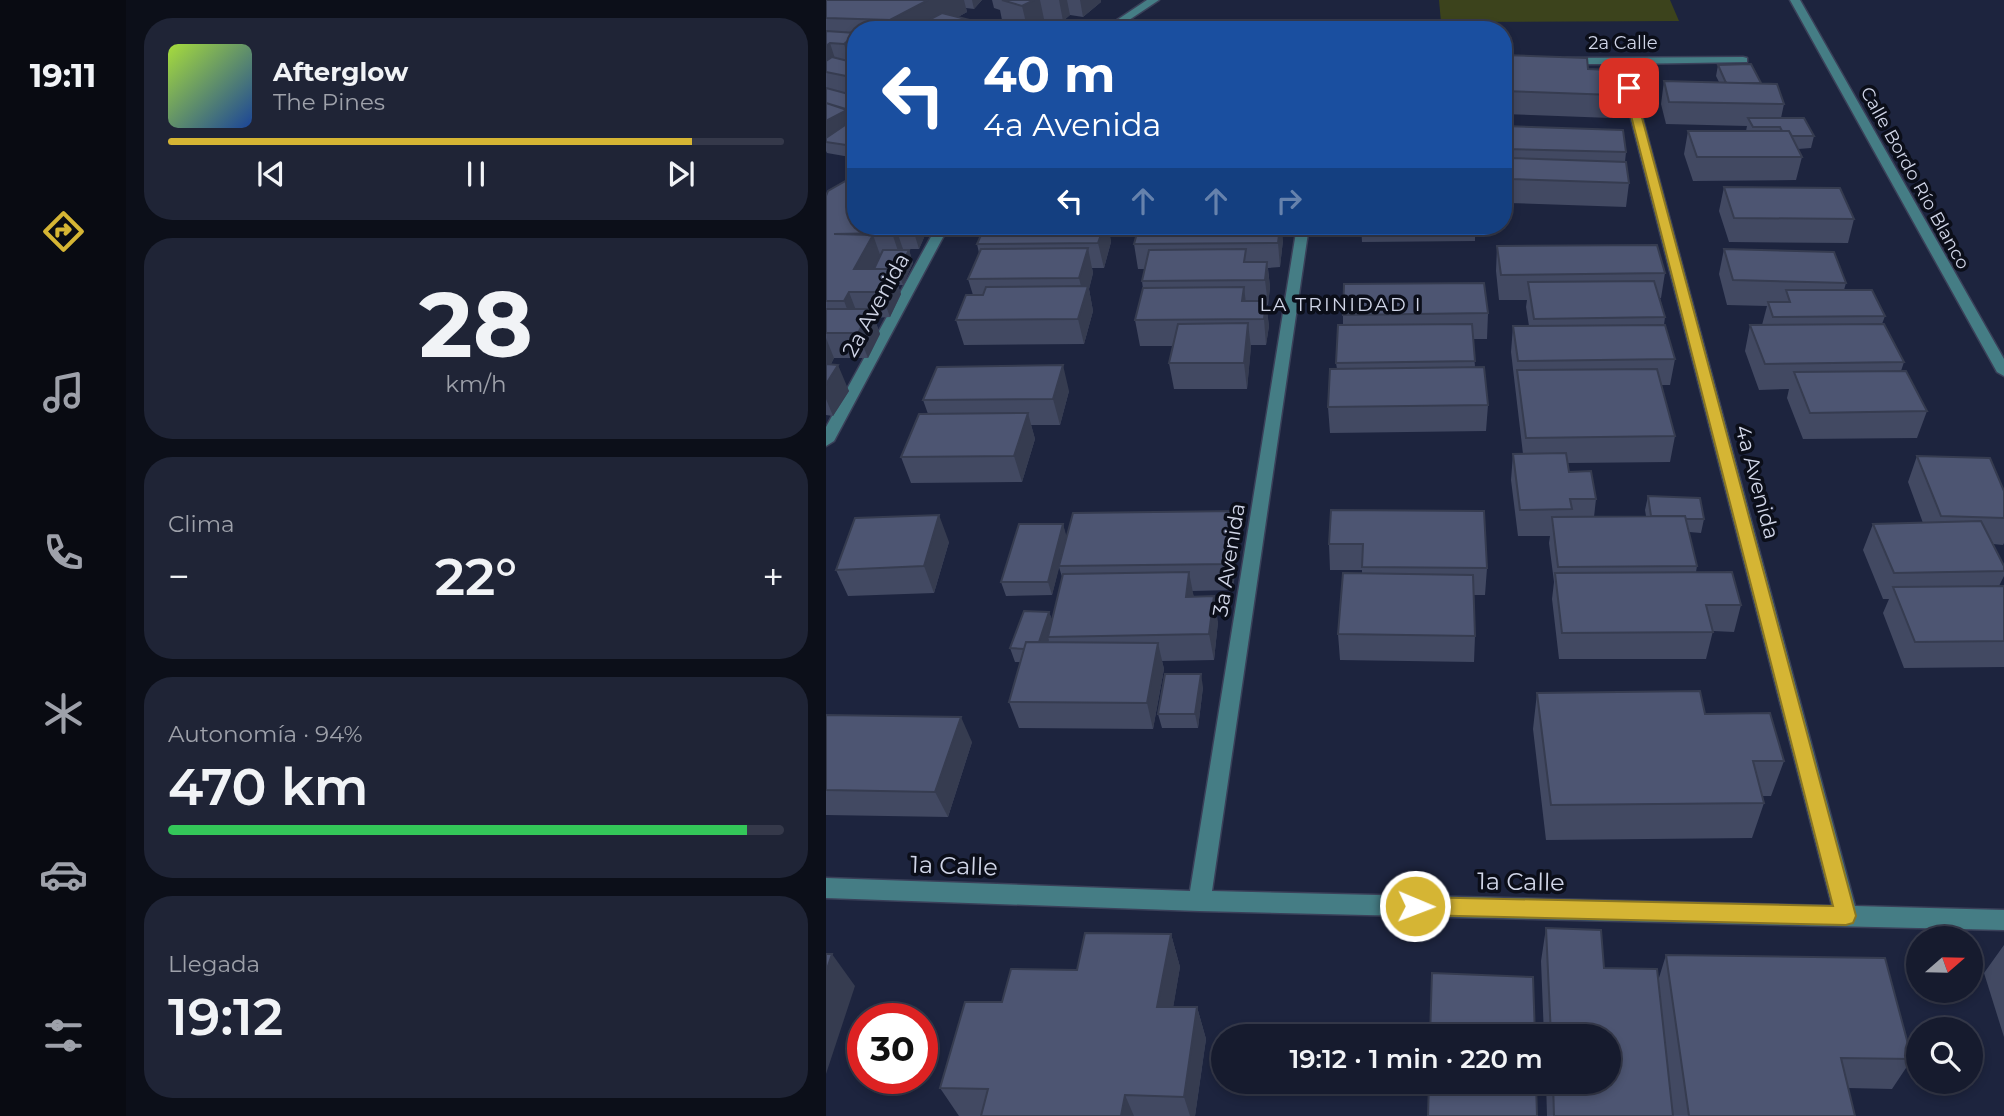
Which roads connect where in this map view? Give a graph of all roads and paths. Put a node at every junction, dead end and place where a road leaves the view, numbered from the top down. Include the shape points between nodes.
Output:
1 (1154, 0) edge
2 (1795, 0) edge
3 (1121, 21) edge
4 (1743, 60) dead end
5 (1556, 61) edge
6 (1622, 61) junction
7 (938, 235) edge
8 (1302, 235) edge
9 (2004, 373) edge
10 (826, 441) edge
11 (826, 888) edge
12 (1199, 901) junction
13 (1846, 916) junction
14 (2004, 920) edge

1 - 3 street
2 - 9 street, Calle Bordo Río Blanco
4 - 6 street, 2a Calle
5 - 6 street, 2a Calle
6 - 13 street, 4a Avenida
7 - 10 street, 2a Avenida
8 - 12 street, 3a Avenida
11 - 12 street, 1a Calle
12 - 13 street, 1a Calle
13 - 14 street, 1a Calle

